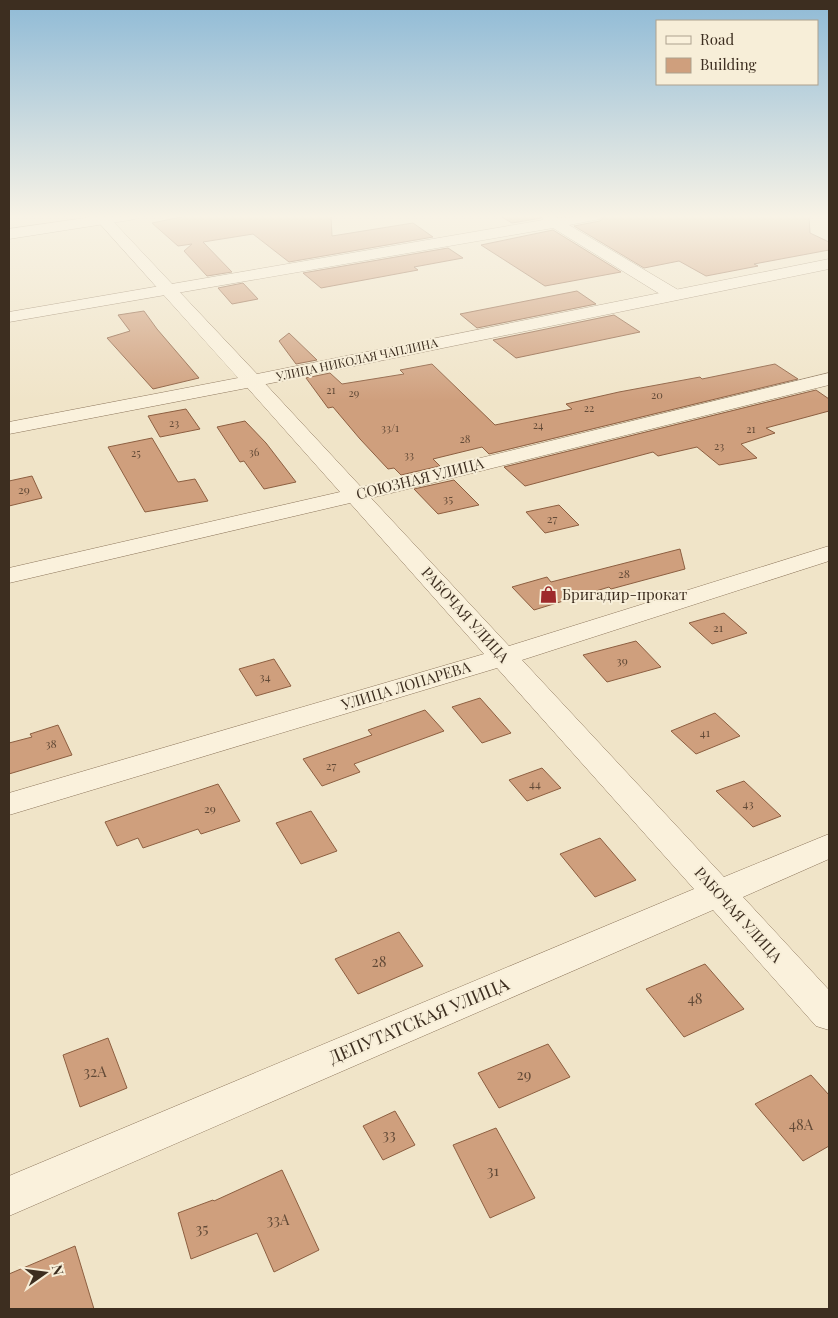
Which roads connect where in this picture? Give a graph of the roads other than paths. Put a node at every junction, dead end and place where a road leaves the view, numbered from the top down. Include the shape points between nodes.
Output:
1 (158, 278) edge
2 (232, 278) edge
3 (645, 278) edge
4 (762, 278) edge
5 (800, 278) edge
6 (169, 289) junction
7 (705, 289) junction
8 (674, 295) junction
9 (9, 317) edge
10 (829, 379) edge
11 (252, 381) junction
12 (9, 428) edge
13 (355, 495) junction
14 (829, 553) edge
15 (9, 575) edge
16 (503, 657) junction
17 (9, 804) edge
18 (829, 846) edge
19 (717, 893) junction
20 (829, 1015) edge
21 (9, 1196) edge

1 - 6 street, РАБОЧАЯ УЛИЦА
2 - 6 street
3 - 8 street
4 - 7 street
5 - 7 street
6 - 9 street
6 - 11 street, РАБОЧАЯ УЛИЦА
7 - 8 street, УЛИЦА НИКОЛАЯ ЧАПЛИНА
8 - 11 street, УЛИЦА НИКОЛАЯ ЧАПЛИНА
10 - 13 street, СОЮЗНАЯ УЛИЦА
11 - 12 street, УЛИЦА НИКОЛАЯ ЧАПЛИНА
11 - 13 street, РАБОЧАЯ УЛИЦА
13 - 15 street, СОЮЗНАЯ УЛИЦА
13 - 16 street, РАБОЧАЯ УЛИЦА
14 - 16 street, УЛИЦА ЛОПАРЕВА
16 - 17 street, УЛИЦА ЛОПАРЕВА
16 - 19 street, РАБОЧАЯ УЛИЦА
18 - 19 street, ДЕПУТАТСКАЯ УЛИЦА
19 - 20 street, РАБОЧАЯ УЛИЦА
19 - 21 street, ДЕПУТАТСКАЯ УЛИЦА

